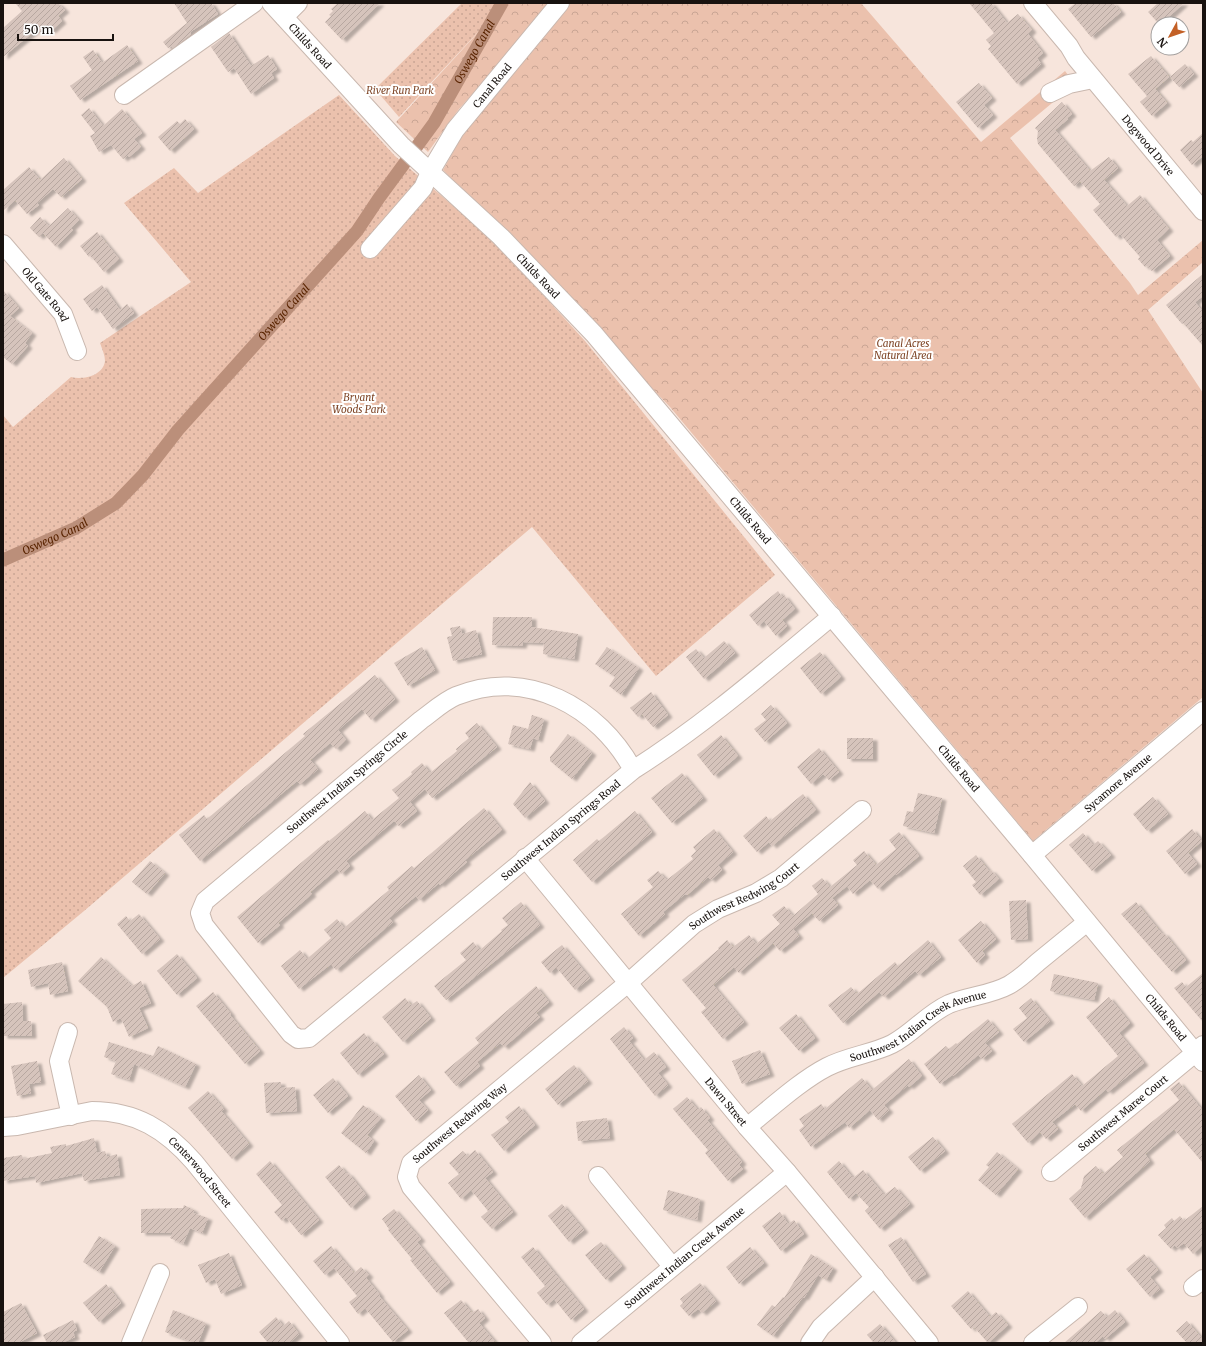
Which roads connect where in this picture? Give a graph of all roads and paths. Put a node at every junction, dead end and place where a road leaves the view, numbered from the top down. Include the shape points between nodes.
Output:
1 (254, 3) edge
2 (271, 3) edge
3 (298, 3) edge
4 (560, 3) edge
5 (1034, 3) edge
6 (284, 17) junction
7 (1093, 78) junction
8 (1050, 94) dead end
9 (124, 95) dead end
10 (426, 168) junction
11 (1203, 211) edge
12 (3, 244) edge
13 (370, 249) dead end
14 (77, 351) dead end
15 (832, 616) junction
16 (1203, 711) edge
17 (633, 770) junction
18 (862, 810) dead end
19 (1032, 855) junction
20 (525, 858) junction
21 (1087, 922) junction
22 (628, 983) junction
23 (68, 1032) dead end
24 (291, 1034) joint
25 (1200, 1053) edge
26 (71, 1116) junction
27 (3, 1127) edge
28 (747, 1127) junction
29 (787, 1172) junction
30 (1051, 1172) dead end
31 (598, 1176) dead end
32 (672, 1266) junction
33 (160, 1273) dead end
34 (875, 1277) junction
35 (1078, 1307) dead end
36 (338, 1342) edge
37 (131, 1343) edge
38 (542, 1343) edge
39 (581, 1343) edge
40 (810, 1343) edge
41 (929, 1343) edge
42 (1033, 1343) edge

1 - 9 street
2 - 6 street, Childs Road
3 - 6 street
4 - 10 street, Canal Road
5 - 7 street, Dogwood Drive
6 - 10 street, Childs Road via 363,104
7 - 8 street via 1069,84
7 - 11 street, Dogwood Drive
10 - 13 street, Canal Road via 423,188
10 - 15 street, Childs Road via 501,237 594,334
12 - 14 street, Old Gate Road via 63,314
15 - 17 street, Southwest Indian Springs Road via 711,716
15 - 19 street, Childs Road
16 - 19 street, Sycamore Avenue
17 - 20 street, Southwest Indian Springs Road
17 - 24 street, Southwest Indian Springs Circle via 619,746 598,724 563,701 535,690 504,686 477,689 455,697 421,720 205,901 200,913 204,925
18 - 22 street, Southwest Redwing Court via 781,878 756,893 702,917
19 - 21 street, Childs Road
20 - 22 street, Dawn Street
20 - 24 street, Southwest Indian Springs Road via 309,1038 298,1039
21 - 25 street, Childs Road
21 - 28 street, Southwest Indian Creek Avenue via 1009,985 948,1005 929,1015 892,1044 826,1067
22 - 28 street, Dawn Street
22 - 38 street, Southwest Redwing Way via 411,1163 407,1177 411,1187
23 - 26 street via 59,1061
25 - 30 street, Southwest Maree Court
26 - 27 street, Centerwood Street
26 - 36 street, Centerwood Street via 92,1111 119,1113 148,1123 174,1142 194,1162
28 - 29 street, Dawn Street
29 - 32 street, Southwest Indian Creek Avenue
29 - 34 street, Dawn Street
31 - 32 street
32 - 39 street, Southwest Indian Creek Avenue
33 - 37 street
34 - 40 street via 821,1327
34 - 41 street, Dawn Street
35 - 42 street

